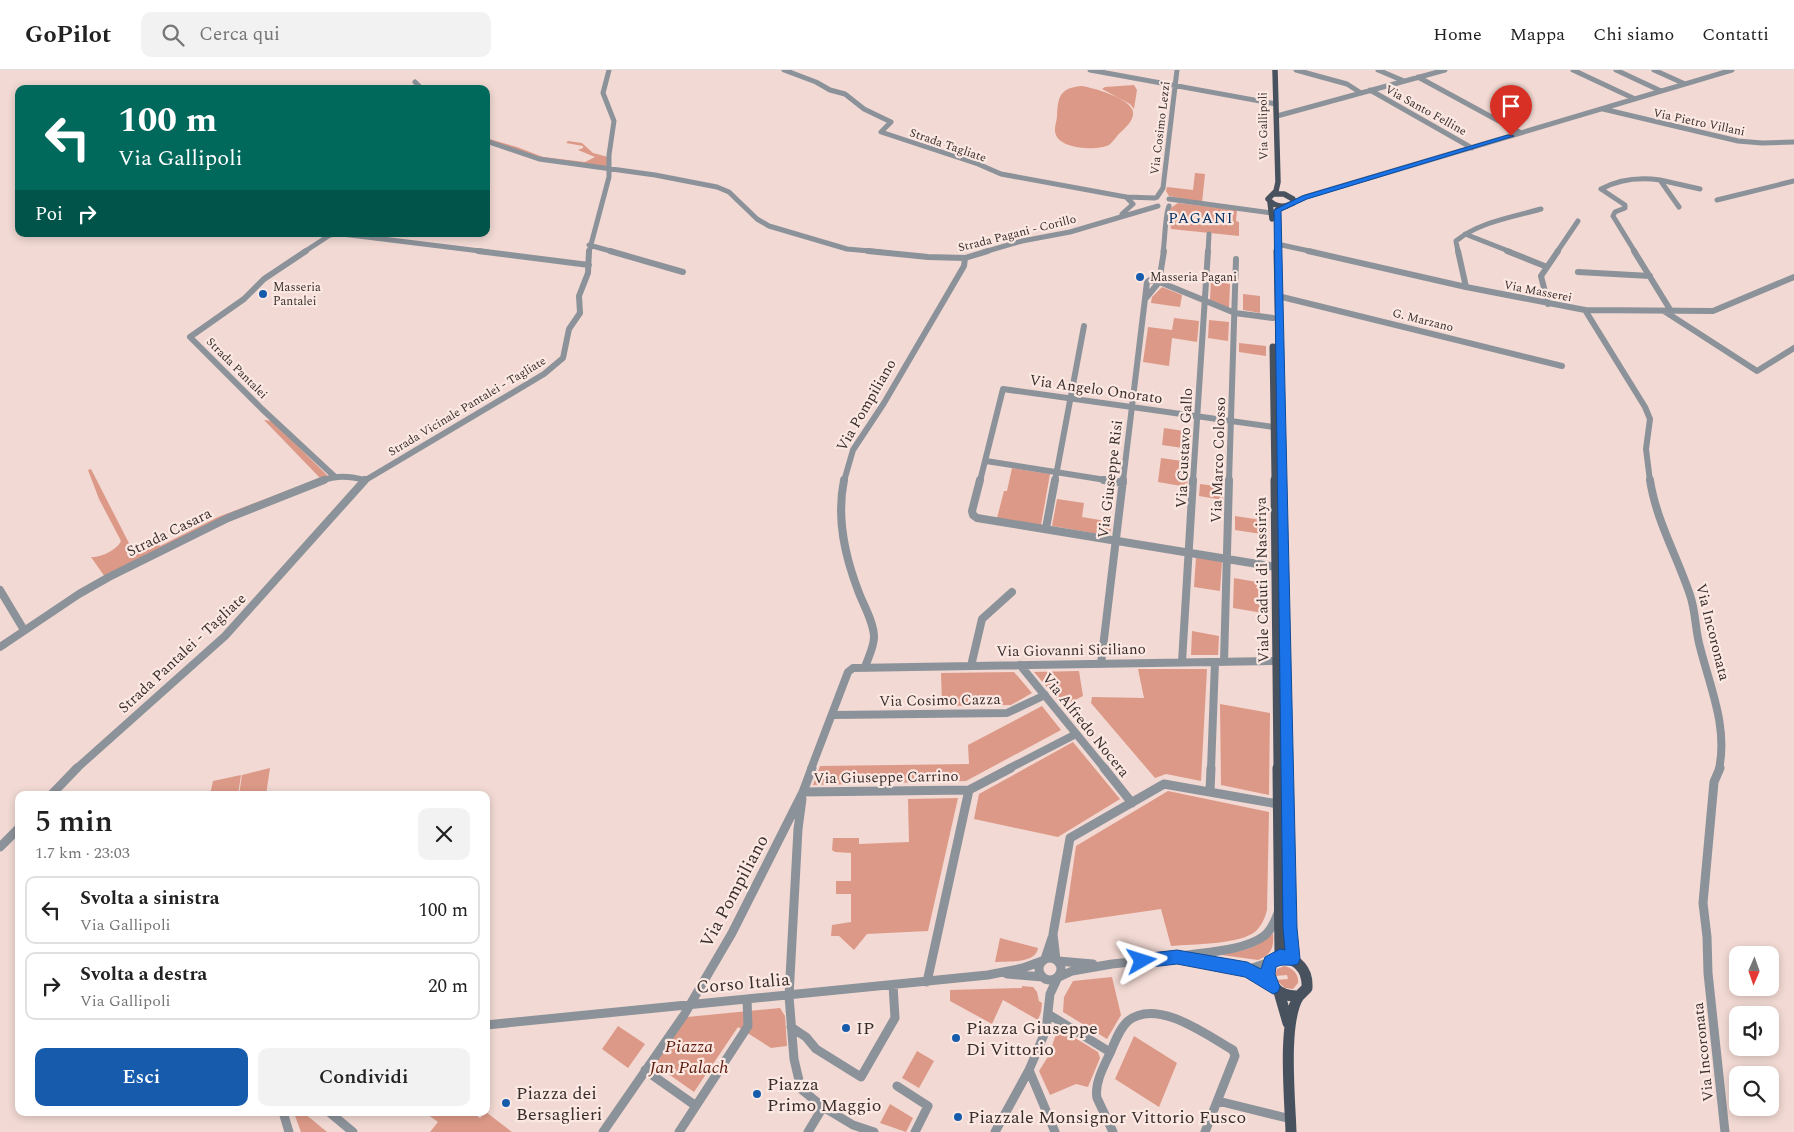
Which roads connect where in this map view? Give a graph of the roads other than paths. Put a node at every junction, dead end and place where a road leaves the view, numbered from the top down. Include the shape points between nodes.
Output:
1 (609, 70) edge
2 (784, 70) edge
3 (1090, 70) edge
4 (1177, 70) edge
5 (1275, 70) edge
6 (1296, 70) edge
7 (1378, 70) edge
8 (1445, 70) edge
9 (1573, 70) edge
10 (1616, 70) edge
11 (1654, 70) edge
12 (1732, 70) edge
13 (1418, 77) junction
14 (1404, 81) junction
15 (414, 82) dead end
16 (1685, 84) junction
17 (417, 85) edge
18 (1176, 86) junction
19 (1370, 90) junction
20 (1662, 91) junction
21 (1361, 93) junction
22 (1635, 99) junction
23 (1276, 104) junction
24 (1602, 109) junction
25 (1277, 116) junction
26 (1521, 133) junction
27 (490, 142) edge
28 (1794, 142) edge
29 (1472, 148) junction
30 (610, 169) junction
31 (638, 172) junction
32 (609, 178) junction
33 (1660, 180) junction
34 (1794, 181) edge
35 (1278, 182) junction
36 (1163, 188) junction
37 (1700, 189) dead end
38 (1126, 197) junction
39 (1272, 198) junction
40 (1142, 199) junction
41 (1289, 200) junction
42 (1717, 200) dead end
43 (1169, 201) junction
44 (1157, 202) junction
45 (1679, 207) dead end
46 (1146, 209) junction
47 (1541, 209) dead end
48 (1166, 213) junction
49 (1272, 213) junction
50 (1118, 217) junction
51 (1578, 221) dead end
52 (1209, 234) dead end
53 (1465, 234) junction
54 (327, 237) edge
55 (366, 237) edge
56 (1277, 244) junction
57 (589, 245) junction
58 (965, 258) junction
59 (1236, 259) dead end
60 (588, 265) junction
61 (1547, 267) junction
62 (683, 272) dead end
63 (1578, 272) dead end
64 (1650, 276) junction
65 (1794, 277) edge
66 (1159, 282) junction
67 (1466, 287) junction
68 (1278, 296) junction
69 (1146, 298) junction
70 (1204, 301) junction
71 (1548, 304) junction
72 (1585, 310) junction
73 (1664, 311) junction
74 (1671, 311) junction
75 (1235, 313) junction
76 (1273, 318) junction
77 (1084, 326) dead end
78 (1794, 348) edge
79 (1562, 366) dead end
80 (1069, 398) junction
81 (1133, 407) junction
82 (1198, 416) junction
83 (1232, 421) junction
84 (1274, 427) junction
85 (986, 461) junction
86 (1056, 472) junction
87 (334, 476) junction
88 (365, 480) junction
89 (1123, 483) junction
90 (1046, 528) junction
91 (1117, 540) junction
92 (1190, 552) junction
93 (1228, 559) junction
94 (1276, 567) junction
95 (0, 590) edge
96 (1012, 592) dead end
97 (24, 630) junction
98 (0, 647) edge
99 (1277, 661) junction
100 (1182, 662) junction
101 (1219, 662) junction
102 (1101, 664) junction
103 (1020, 665) junction
104 (971, 666) junction
105 (865, 667) junction
106 (1044, 696) junction
107 (833, 716) junction
108 (1076, 734) junction
109 (969, 790) junction
110 (55, 791) edge
111 (1210, 791) junction
112 (803, 792) junction
113 (1132, 803) junction
114 (1278, 804) junction
115 (15, 832) edge
116 (0, 847) edge
117 (1280, 906) junction
118 (1053, 934) junction
119 (1177, 957) junction
120 (1293, 959) junction
121 (1043, 960) junction
122 (1275, 960) junction
123 (1057, 961) junction
124 (1112, 964) junction
125 (1247, 970) junction
126 (1002, 973) junction
127 (1044, 978) junction
128 (1058, 978) junction
129 (927, 982) junction
130 (893, 985) junction
131 (1276, 990) junction
132 (1050, 994) junction
133 (789, 996) junction
134 (1299, 996) junction
135 (748, 999) junction
136 (690, 1004) junction
137 (1048, 1014) junction
138 (490, 1025) edge
139 (791, 1027) junction
140 (1289, 1028) junction
141 (1110, 1052) junction
142 (645, 1070) junction
143 (1029, 1070) junction
144 (897, 1086) dead end
145 (1218, 1101) junction
146 (696, 1106) junction
147 (823, 1107) junction
148 (283, 1116) edge
149 (334, 1116) edge
150 (1291, 1126) edge
151 (289, 1132) edge
152 (353, 1132) edge
153 (602, 1132) edge
154 (679, 1132) edge
155 (808, 1132) edge
156 (874, 1132) edge
157 (915, 1132) edge
158 (995, 1132) edge
159 (1056, 1132) edge
160 (1113, 1132) edge
161 (1205, 1132) edge
162 (1725, 1132) edge

1 - 30 street, Strada Vicinale Pantalei - Tagliate via 603,93 614,121
2 - 38 street, Strada Tagliate via 845,94 864,109 891,122 882,133 1001,174
3 - 18 street
4 - 18 street, Via Cosimo Lezzi
5 - 23 main road, Via Gallipoli
6 - 21 street via 1347,84
7 - 14 street
8 - 13 street
9 - 22 street
10 - 20 street
11 - 16 street
12 - 16 street
13 - 14 street
13 - 26 street
14 - 19 street
15 - 17 street
16 - 20 street
18 - 23 street
18 - 36 street, Via Cosimo Lezzi
19 - 21 street
19 - 29 street, Via Santo Felline
20 - 22 street
21 - 25 street
22 - 24 street
23 - 25 main road, Via Gallipoli
24 - 26 street
24 - 28 street, Via Pietro Villani via 1738,142
25 - 35 main road, Via Gallipoli
26 - 29 street
27 - 30 street, Strada Pagani - Corillo via 539,159
29 - 41 street
30 - 31 street, Strada Pagani - Corillo
30 - 32 street, Strada Vicinale Pantalei - Tagliate
31 - 32 street via 618,173
31 - 58 street, Strada Pagani - Corillo via 724,189 760,222 847,249
32 - 57 street, Strada Vicinale Pantalei - Tagliate
33 - 37 street
33 - 45 street
33 - 64 street via 1638,177 1602,189 1625,205 1613,216
34 - 42 street
35 - 39 main road, Via Gallipoli
35 - 41 main road
36 - 43 street, Via Cosimo Lezzi
36 - 44 street, Via Cosimo Lezzi
38 - 40 street, Strada Tagliate
38 - 50 street via 1133,204
39 - 41 main road
39 - 41 main road via 1278,206
39 - 49 main road, Viale Caduti di Nassiriya
40 - 44 street, Strada Tagliate
40 - 46 street via 1148,204
41 - 56 main road, Viale Caduti di Nassiriya via 1278,208
43 - 44 street, Strada Pagani - Corillo
43 - 44 street, Strada Pagani - Corillo
43 - 48 street
43 - 49 street, Strada Pagani - Corillo
44 - 46 street, Strada Pagani - Corillo
44 - 48 street
46 - 50 street, Strada Pagani - Corillo
47 - 53 street
48 - 66 street via 1167,229
49 - 76 main road, Viale Caduti di Nassiriya
50 - 58 street, Strada Pagani - Corillo
51 - 61 street
52 - 70 street, Via Gustavo Gallo
53 - 61 street
53 - 67 street via 1456,241
54 - 87 street, Strada Pantalei via 264,279 244,299 190,337
55 - 60 street
56 - 67 street, Via Masserei
56 - 68 main road, Viale Caduti di Nassiriya
57 - 60 street, Strada Vicinale Pantalei - Tagliate
57 - 62 street
58 - 105 street, Via Pompiliano via 964,266 854,450 845,474 841,494 841,528 851,572 874,638
59 - 75 street, Via Marco Colosso
60 - 88 street, Strada Vicinale Pantalei - Tagliate via 586,281 579,296 580,313 569,329 560,361 536,379
61 - 71 street via 1541,276
63 - 64 street
64 - 74 street
65 - 74 street, Via Masserei via 1713,311
66 - 69 street
66 - 69 street, Via Giuseppe Risi via 1150,280 1146,285
66 - 70 street
67 - 71 street, Via Masserei
68 - 79 street, G. Marzano
68 - 120 main road, Viale Caduti di Nassiriya
69 - 81 street, Via Giuseppe Risi
70 - 75 street
70 - 82 street, Via Gustavo Gallo
71 - 72 street, Via Masserei
72 - 73 street, Via Masserei
72 - 162 street, Via Incoronata via 1650,419 1646,449 1650,483 1660,520 1692,601 1699,645 1719,712 1722,749 1720,768 1714,782 1703,903
73 - 74 street, Via Masserei
73 - 78 street via 1757,371
75 - 76 street
75 - 83 street, Via Marco Colosso
76 - 84 main road, Viale Caduti di Nassiriya
77 - 80 street
80 - 81 street, Via Angelo Onorato
80 - 85 street, Via Angelo Onorato via 1003,389
80 - 86 street
81 - 82 street, Via Angelo Onorato
81 - 89 street, Via Giuseppe Risi
82 - 83 street, Via Angelo Onorato
82 - 92 street, Via Gustavo Gallo
83 - 84 street, Via Angelo Onorato
83 - 93 street, Via Marco Colosso
84 - 94 main road, Viale Caduti di Nassiriya
85 - 86 street
85 - 90 street via 973,515
86 - 89 street
86 - 90 street
87 - 88 street, Strada Casara
87 - 97 street, Strada Casara via 228,518 102,581
88 - 110 street, Strada Pantalei - Tagliate via 225,636
89 - 91 street, Via Giuseppe Risi
90 - 91 street
91 - 92 street
91 - 102 street, Via Giuseppe Risi
92 - 93 street
92 - 100 street, Via Gustavo Gallo
93 - 94 street
93 - 101 street, Via Marco Colosso
94 - 99 main road, Viale Caduti di Nassiriya
95 - 97 street
96 - 104 street via 982,619
97 - 98 street, Strada Casara
99 - 101 street, Via Giovanni Siciliano
99 - 114 main road, Viale Caduti di Nassiriya
100 - 101 street, Via Giovanni Siciliano
100 - 102 street, Via Giovanni Siciliano
101 - 111 street, Via Marco Colosso
102 - 103 street, Via Giovanni Siciliano
103 - 104 street, Via Giovanni Siciliano
103 - 106 street, Via Alfredo Nocera
104 - 105 street, Via Giovanni Siciliano
105 - 107 street, Via Pompiliano via 848,672
106 - 107 street, Via Cosimo Cazza via 1007,713
106 - 108 street, Via Alfredo Nocera
107 - 112 street, Via Pompiliano
108 - 109 street
108 - 113 street, Via Alfredo Nocera
109 - 112 street, Via Giuseppe Carrino
109 - 129 street
111 - 113 street via 1164,784
111 - 114 street
112 - 133 street, Via Pompiliano
112 - 136 street, Via Pompiliano via 732,933
113 - 118 street via 1069,840
114 - 117 main road, Viale Caduti di Nassiriya
115 - 116 street
117 - 119 street, Corso Italia via 1264,937 1244,946
117 - 122 main road, Viale Caduti di Nassiriya
118 - 121 street
118 - 123 street
119 - 124 street, Corso Italia
119 - 125 street, Corso Italia
120 - 122 main road
120 - 134 main road via 1304,968 1308,981
121 - 123 street, Corso Italia
121 - 126 street, Corso Italia
121 - 127 street via 1039,967
122 - 125 street, Corso Italia
122 - 131 main road via 1267,974
123 - 124 street, Corso Italia
123 - 128 street via 1061,969
124 - 128 street, Corso Italia via 1072,971
125 - 131 street, Corso Italia
126 - 127 street, Corso Italia
126 - 129 street, Corso Italia
127 - 128 street, Corso Italia
127 - 132 street
128 - 132 street
129 - 130 street, Corso Italia
130 - 133 street, Corso Italia
130 - 139 street via 895,1018 861,1077 816,1048
131 - 134 main road via 1286,996
131 - 140 main road
132 - 137 street
133 - 135 street, Corso Italia
133 - 139 street, Via Pompiliano
134 - 140 main road via 1293,1005
135 - 136 street, Corso Italia
135 - 146 street via 748,1026
136 - 138 street, Corso Italia
136 - 142 street, Via Pompiliano
137 - 141 street
137 - 143 street via 1046,1030
139 - 147 street, Via Pompiliano via 800,1089
140 - 150 main road
141 - 145 street via 1128,1021 1156,1015 1179,1019 1233,1050 1235,1056
141 - 160 street via 1096,1095
142 - 146 street
142 - 153 street, Via Pompiliano
143 - 158 street
143 - 159 street
144 - 157 street via 928,1106
145 - 150 street
145 - 161 street
146 - 154 street
147 - 155 street
147 - 156 street, Via Pompiliano via 853,1125
148 - 151 street
149 - 152 street

